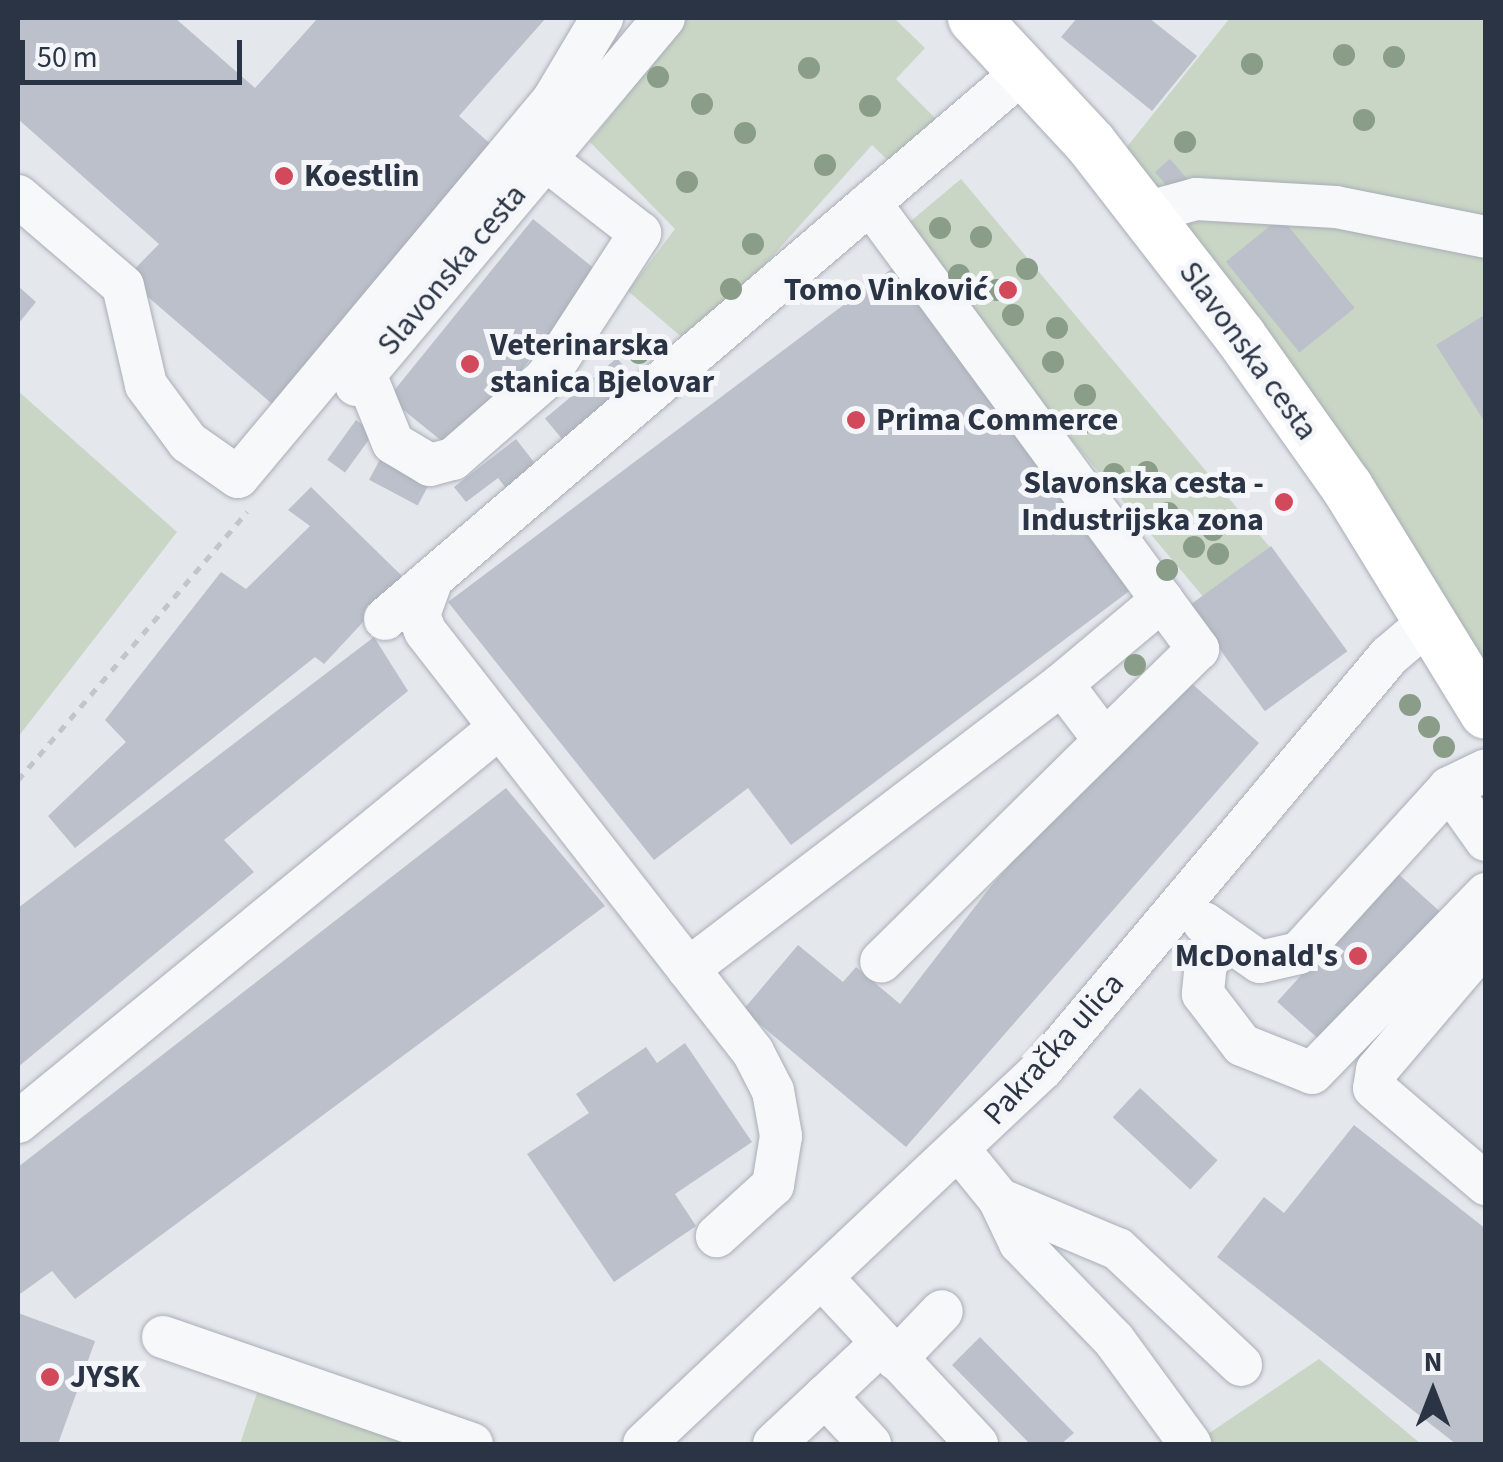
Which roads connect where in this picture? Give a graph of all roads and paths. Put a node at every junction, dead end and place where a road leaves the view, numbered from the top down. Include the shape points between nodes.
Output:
1 (602, 18) edge
2 (664, 18) edge
3 (985, 22) edge
4 (1024, 70) junction
5 (545, 160) junction
6 (18, 196) edge
7 (870, 203) junction
8 (1145, 213) junction
9 (1486, 236) edge
10 (256, 502) dead end
11 (432, 578) junction
12 (1162, 600) junction
13 (385, 619) dead end
14 (1430, 621) junction
15 (1062, 684) junction
16 (1486, 712) edge
17 (500, 728) junction
18 (1104, 741) junction
19 (1467, 779) edge
20 (18, 780) edge
21 (1486, 840) edge
22 (1486, 894) edge
23 (1180, 904) junction
24 (1226, 940) junction
25 (1486, 942) edge
26 (881, 962) dead end
27 (688, 969) junction
28 (18, 1122) edge
29 (960, 1152) junction
30 (1486, 1184) edge
31 (998, 1198) junction
32 (716, 1236) dead end
33 (822, 1279) junction
34 (942, 1311) dead end
35 (163, 1337) dead end
36 (888, 1352) junction
37 (1241, 1365) dead end
38 (825, 1396) junction
39 (472, 1444) edge
40 (644, 1444) edge
41 (774, 1444) edge
42 (870, 1444) edge
43 (977, 1444) edge
44 (1190, 1444) edge

1 - 6 street via 554,100 238,477 188,442 146,385 123,286
2 - 5 street, Slavonska cesta
3 - 4 main road, Slavonska cesta
4 - 7 street
4 - 8 main road, Slavonska cesta
5 - 5 street, Slavonska cesta via 361,379 393,443 430,465 453,459 546,378 640,233
7 - 11 street
7 - 12 street
8 - 9 street via 1196,198 1336,207
8 - 14 main road, Slavonska cesta via 1347,487
10 - 20 path
11 - 13 street
11 - 17 street via 420,615 425,631
12 - 15 street
12 - 18 street via 1198,649
14 - 16 main road, Slavonska cesta
14 - 23 street, Pakračka ulica via 1389,656
15 - 18 street
15 - 27 street
17 - 27 street
17 - 28 street
18 - 26 street
19 - 21 street
19 - 24 street via 1299,952 1260,962
22 - 24 street via 1312,1073 1242,1045 1203,994 1206,962
23 - 24 street
23 - 29 street, Pakračka ulica
25 - 30 street via 1377,1070 1374,1088
27 - 32 street via 753,1052 774,1092 781,1136 773,1185
29 - 31 street
29 - 33 street, Pakračka ulica
31 - 37 street via 1118,1249
31 - 44 street via 1020,1243 1114,1340
33 - 36 street
33 - 40 street, Pakračka ulica
34 - 36 street
35 - 39 street
36 - 38 street
36 - 43 street
38 - 41 street
38 - 42 street

